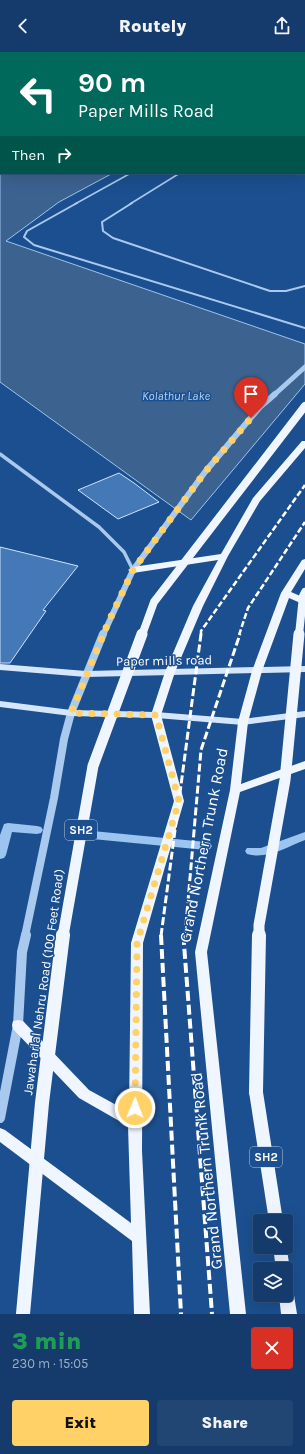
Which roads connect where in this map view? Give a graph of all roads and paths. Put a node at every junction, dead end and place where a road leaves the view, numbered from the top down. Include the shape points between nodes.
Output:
1 (130, 174) edge
2 (178, 174) edge
3 (305, 286) edge
4 (301, 288) junction
5 (305, 290) edge
6 (305, 328) edge
7 (305, 367) edge
8 (305, 406) edge
9 (305, 443) edge
10 (0, 454) edge
11 (224, 556) junction
12 (305, 562) edge
13 (133, 570) junction
14 (305, 592) edge
15 (286, 593) junction
16 (305, 602) edge
17 (0, 667) edge
18 (305, 669) edge
19 (257, 671) junction
20 (170, 672) junction
21 (86, 674) junction
22 (0, 704) edge
23 (71, 713) junction
24 (305, 714) edge
25 (156, 715) junction
26 (243, 722) junction
27 (305, 765) edge
28 (235, 790) junction
29 (18, 1025) junction
30 (0, 1118) edge
31 (135, 1123) junction
32 (0, 1134) edge
33 (275, 1214) edge
34 (138, 1237) junction
35 (288, 1302) edge
36 (23, 1314) edge
37 (142, 1314) edge
38 (238, 1314) edge
39 (289, 1314) edge

1 - 6 lane via 27,231 24,237 34,245
2 - 4 lane via 102,222 103,231 113,238 270,291
3 - 4 lane
4 - 5 lane
7 - 13 street via 260,407 210,466
8 - 36 main road, Jawaharlal Nehru Road (100 Feet Road) / SH2, bridge via 154,602 93,766 64,922 42,1103
9 - 11 main road via 256,500
10 - 13 street via 99,527 124,552
11 - 13 main road
11 - 20 main road via 198,606
12 - 15 main road, Grand Northern Trunk Road
13 - 21 street
14 - 33 main road, SH2, bridge via 285,780 259,925 256,1092
15 - 16 main road
15 - 19 main road, Grand Northern Trunk Road
17 - 21 main road, Paper mills road
18 - 19 main road, Paper mills road
19 - 20 main road, Paper mills road
19 - 26 main road, Grand Northern Trunk Road
20 - 21 main road, Paper mills road
20 - 25 main road
21 - 23 street
22 - 23 main road
23 - 25 main road
23 - 29 street via 22,952
24 - 26 main road
25 - 26 main road
25 - 31 main road via 179,801 137,943
26 - 28 main road, Grand Northern Trunk Road
27 - 28 main road
28 - 38 main road, Grand Northern Trunk Road via 201,952
29 - 30 street
29 - 31 main road via 84,1094
31 - 34 main road
32 - 34 main road
34 - 37 main road
35 - 39 main road

